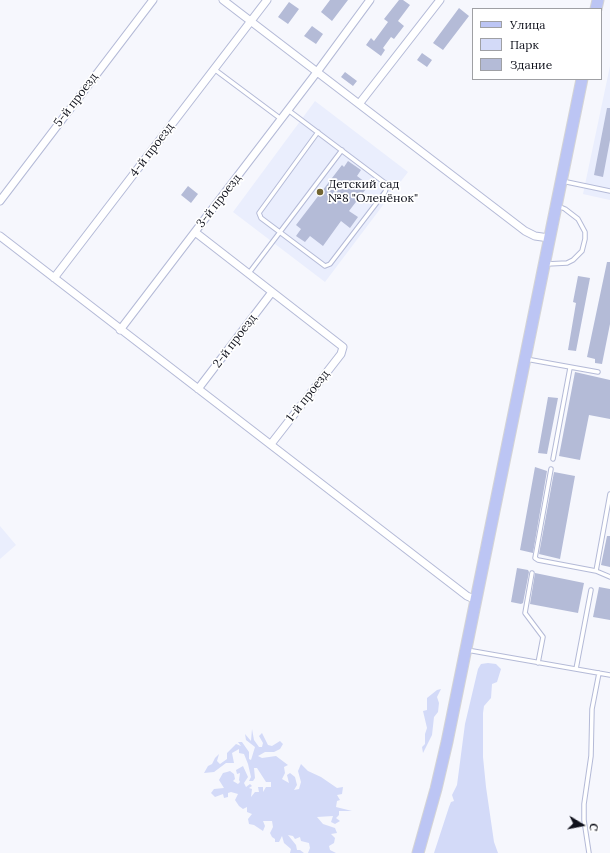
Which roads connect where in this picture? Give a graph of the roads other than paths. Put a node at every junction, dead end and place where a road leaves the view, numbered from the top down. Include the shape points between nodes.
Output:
1 (153, 0) edge
2 (222, 0) edge
3 (267, 0) edge
4 (370, 0) edge
5 (440, 0) edge
6 (250, 22) junction
7 (214, 69) junction
8 (317, 72) junction
9 (582, 80) edge
10 (359, 104) junction
11 (288, 110) junction
12 (282, 119) junction
13 (318, 132) junction
14 (342, 150) junction
15 (561, 181) junction
16 (610, 191) edge
17 (0, 201) edge
18 (556, 205) junction
19 (195, 232) junction
20 (279, 232) junction
21 (0, 236) edge
22 (549, 238) junction
23 (544, 265) junction
24 (249, 274) junction
25 (54, 278) junction
26 (272, 292) junction
27 (120, 330) junction
28 (525, 359) junction
29 (570, 368) junction
30 (598, 372) dead end
31 (198, 389) junction
32 (271, 444) junction
33 (553, 459) dead end
34 (551, 470) dead end
35 (610, 494) edge
36 (596, 570) junction
37 (532, 574) dead end
38 (610, 577) edge
39 (591, 590) dead end
40 (476, 600) junction
41 (465, 650) junction
42 (538, 662) junction
43 (576, 669) junction
44 (600, 673) junction
45 (610, 676) edge
46 (418, 853) edge
47 (589, 853) edge

1 - 17 street, 5-й проезд
2 - 6 street
3 - 6 street, 4-й проезд
4 - 8 street, 3-й проезд
5 - 10 street
6 - 7 street, 4-й проезд
6 - 8 street
7 - 12 lane
7 - 25 street, 4-й проезд
8 - 10 street
8 - 11 street, 3-й проезд
9 - 15 main road
10 - 22 street via 525,231
11 - 12 street, 3-й проезд
11 - 13 lane
12 - 19 street, 3-й проезд
13 - 14 lane
13 - 20 lane via 258,213
14 - 20 lane
14 - 20 lane via 385,183 385,192 328,266 322,265
15 - 16 lane
15 - 18 main road
18 - 22 main road
18 - 23 lane via 578,219 585,232 585,239 582,251 573,260
19 - 24 street
19 - 27 street, 3-й проезд
20 - 24 lane
21 - 25 street
22 - 23 main road
23 - 28 main road
24 - 26 street
25 - 27 street
26 - 31 street, 2-й проезд
26 - 32 street, 1-й проезд via 342,347 341,354
27 - 31 street
28 - 29 lane
28 - 40 main road
29 - 30 lane
29 - 33 lane
31 - 32 street
32 - 40 street via 467,596
34 - 36 lane via 535,558
35 - 36 lane
36 - 38 lane
37 - 42 lane via 525,613 542,637
39 - 43 lane
40 - 41 main road
41 - 42 lane
41 - 46 main road via 436,789
42 - 43 lane
43 - 44 lane
44 - 45 lane
44 - 47 lane via 592,709 591,756 584,804

